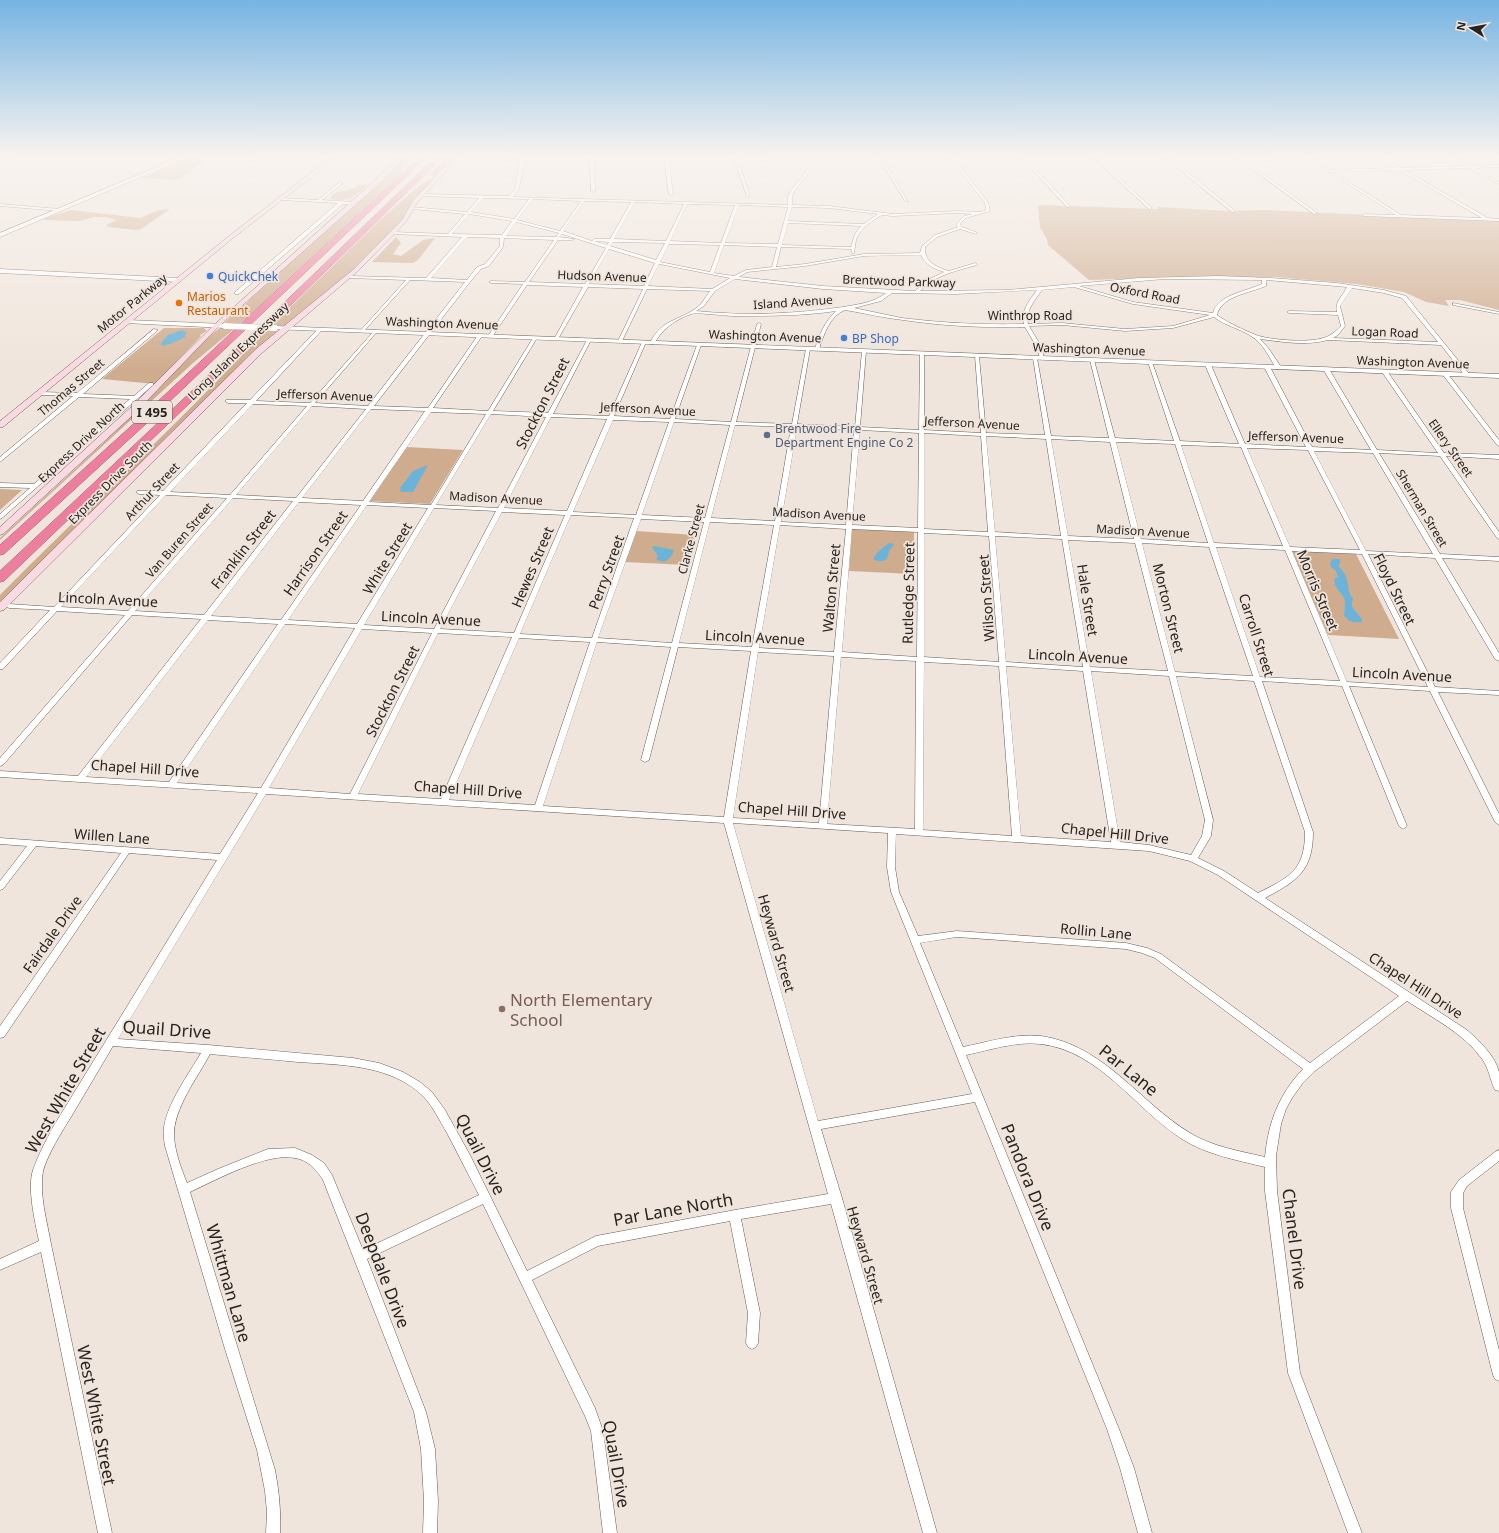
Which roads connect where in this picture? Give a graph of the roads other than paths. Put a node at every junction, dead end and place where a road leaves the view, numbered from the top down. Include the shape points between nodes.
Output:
1 (20, 228) edge
2 (245, 228) edge
3 (312, 228) edge
4 (326, 228) edge
5 (350, 228) edge
6 (368, 228) edge
7 (398, 228) edge
8 (455, 228) edge
9 (510, 228) edge
10 (540, 228) edge
11 (564, 228) edge
12 (619, 228) edge
13 (674, 228) edge
14 (729, 228) edge
15 (784, 228) edge
16 (863, 228) edge
17 (960, 228) joint
18 (561, 232) junction
19 (393, 233) junction
20 (449, 234) junction
21 (975, 234) dead end
22 (466, 235) junction
23 (0, 236) edge
24 (503, 236) junction
25 (557, 238) junction
26 (583, 239) junction
27 (612, 240) junction
28 (667, 242) junction
29 (723, 244) junction
30 (780, 246) junction
31 (609, 247) junction
32 (852, 248) junction
33 (922, 254) junction
34 (855, 256) junction
35 (658, 262) junction
36 (975, 264) dead end
37 (774, 268) junction
38 (0, 271) edge
39 (948, 272) junction
40 (712, 273) junction
41 (349, 277) junction
42 (733, 277) junction
43 (409, 279) junction
44 (428, 279) junction
45 (1264, 279) junction
46 (179, 280) junction
47 (468, 281) junction
48 (491, 282) dead end
49 (527, 283) junction
50 (587, 285) junction
51 (1074, 286) junction
52 (1350, 286) junction
53 (646, 287) junction
54 (1040, 289) junction
55 (713, 290) junction
56 (891, 292) junction
57 (917, 292) junction
58 (237, 293) dead end
59 (1455, 304) dead end
60 (844, 308) junction
61 (692, 312) junction
62 (1289, 312) dead end
63 (1499, 313) edge
64 (1340, 314) junction
65 (1215, 315) junction
66 (127, 322) junction
67 (758, 324) dead end
68 (1025, 325) junction
69 (216, 326) junction
70 (284, 329) junction
71 (156, 330) dead end
72 (320, 330) junction
73 (363, 331) junction
74 (374, 332) junction
75 (426, 334) junction
76 (480, 336) junction
77 (490, 336) junction
78 (1254, 336) junction
79 (535, 338) junction
80 (556, 339) junction
81 (1329, 339) junction
82 (589, 340) junction
83 (620, 341) junction
84 (644, 342) junction
85 (652, 343) junction
86 (1442, 344) junction
87 (699, 345) junction
88 (754, 347) junction
89 (813, 349) junction
90 (864, 351) junction
91 (922, 354) junction
92 (977, 356) junction
93 (1038, 358) junction
94 (1092, 360) junction
95 (1150, 362) junction
96 (1208, 365) junction
97 (1267, 367) junction
98 (1278, 367) junction
99 (1326, 369) junction
100 (1385, 372) junction
101 (1444, 374) junction
102 (1467, 375) junction
103 (1499, 376) edge
104 (151, 384) dead end
105 (40, 393) junction
106 (77, 395) junction
107 (135, 398) junction
108 (228, 401) dead end
109 (252, 402) junction
110 (310, 405) junction
111 (370, 408) junction
112 (429, 410) junction
113 (489, 413) junction
114 (549, 416) junction
115 (611, 418) junction
116 (672, 421) junction
117 (733, 424) junction
118 (0, 425) edge
119 (795, 426) junction
120 (858, 429) junction
121 (922, 432) junction
122 (984, 435) junction
123 (1048, 438) junction
124 (1113, 440) junction
125 (1178, 443) junction
126 (1499, 444) edge
127 (1243, 446) junction
128 (1309, 449) junction
129 (1376, 452) junction
130 (1443, 455) junction
131 (1499, 457) edge
132 (0, 460) edge
133 (0, 485) edge
134 (34, 486) junction
135 (139, 492) dead end
136 (166, 492) junction
137 (233, 496) junction
138 (299, 499) junction
139 (365, 502) junction
140 (433, 506) junction
141 (501, 509) junction
142 (569, 513) junction
143 (638, 516) junction
144 (0, 517) edge
145 (708, 520) junction
146 (778, 523) junction
147 (849, 527) junction
148 (921, 531) junction
149 (0, 532) edge
150 (993, 534) junction
151 (1499, 537) edge
152 (1066, 538) junction
153 (12, 540) junction
154 (1139, 542) junction
155 (1213, 545) junction
156 (0, 547) edge
157 (1288, 549) junction
158 (0, 551) edge
159 (1364, 552) junction
160 (25, 553) junction
161 (1438, 556) junction
162 (1499, 559) edge
163 (0, 578) edge
164 (0, 587) edge
165 (9, 606) dead end
166 (0, 608) edge
167 (55, 609) junction
168 (129, 614) junction
169 (206, 618) junction
170 (282, 622) junction
171 (359, 627) junction
172 (436, 631) junction
173 (515, 636) junction
174 (594, 641) junction
175 (674, 646) junction
176 (755, 650) junction
177 (837, 655) junction
178 (1499, 659) edge
179 (919, 660) junction
180 (1003, 665) junction
181 (0, 667) edge
182 (1087, 670) junction
183 (1172, 675) junction
184 (1258, 680) junction
185 (1344, 684) junction
186 (1431, 689) junction
187 (1499, 693) edge
188 (645, 760) dead end
189 (0, 763) edge
190 (0, 774) edge
191 (80, 779) junction
192 (171, 784) junction
193 (263, 791) junction
194 (352, 797) junction
195 (444, 803) junction
196 (538, 809) junction
197 (728, 821) junction
198 (1499, 822) edge
199 (1403, 826) dead end
200 (823, 827) junction
201 (892, 832) junction
202 (919, 833) junction
203 (1017, 839) junction
204 (0, 841) edge
205 (34, 843) junction
206 (1116, 845) junction
207 (127, 850) junction
208 (223, 857) junction
209 (1193, 860) junction
210 (0, 887) edge
211 (1259, 897) junction
212 (914, 940) junction
213 (1406, 996) junction
214 (0, 1034) edge
215 (111, 1042) junction
216 (208, 1049) junction
217 (960, 1052) junction
218 (1310, 1069) junction
219 (1499, 1087) edge
220 (978, 1097) junction
221 (815, 1126) junction
222 (1499, 1155) edge
223 (1269, 1163) junction
224 (184, 1190) junction
225 (484, 1198) junction
226 (836, 1198) junction
227 (735, 1215) junction
228 (45, 1244) junction
229 (360, 1257) junction
230 (0, 1265) edge
231 (525, 1278) junction
232 (752, 1343) dead end
233 (1499, 1375) edge
234 (104, 1533) edge
235 (273, 1533) edge
236 (430, 1533) edge
237 (610, 1533) edge
238 (930, 1533) edge
239 (1145, 1533) edge
240 (1354, 1533) edge

1 - 23 street
2 - 46 main road, Motor Parkway
3 - 58 street
4 - 69 main road, Express Drive North
5 - 153 highway, Long Island Expressway / I 495
6 - 160 highway, Long Island Expressway / I 495
7 - 19 main road, Express Drive South
8 - 20 street
9 - 24 street, Franklin Street
10 - 18 street, Brentwood Parkway
11 - 18 street
12 - 27 street
13 - 28 street
14 - 29 street
15 - 30 street
16 - 32 street via 855,236
17 - 21 street
17 - 33 street via 936,236 923,247
18 - 25 street
18 - 26 street, Brentwood Parkway
19 - 20 street
19 - 41 main road, Express Drive South
20 - 22 street
22 - 24 street
22 - 44 street
24 - 25 street
24 - 47 street, Franklin Street via 502,246 487,265 479,268
25 - 26 street
25 - 49 street
26 - 27 street
26 - 31 street, Brentwood Parkway
27 - 28 street
27 - 31 street
28 - 29 street
28 - 35 street
29 - 30 street
29 - 40 street
30 - 32 street
30 - 37 street
31 - 35 street, Brentwood Parkway
31 - 50 street
32 - 34 street
33 - 34 street
33 - 39 street via 930,266
34 - 37 street
35 - 40 street, Brentwood Parkway
35 - 53 street
36 - 39 street
37 - 42 street via 746,271
38 - 46 street
39 - 57 street via 930,280
40 - 42 street, Brentwood Parkway
41 - 43 street
41 - 70 main road, Express Drive South
42 - 55 street
42 - 56 street, Brentwood Parkway via 817,287
43 - 44 street
43 - 73 street
44 - 47 street
45 - 51 street, Brentwood Parkway via 1156,278
45 - 52 street, Brentwood Parkway
45 - 65 street via 1264,285 1223,301 1217,307
46 - 66 main road, Motor Parkway
47 - 75 street, Franklin Street
48 - 49 street, Hudson Avenue
49 - 50 street, Hudson Avenue
49 - 77 street
50 - 53 street, Hudson Avenue
50 - 80 street
51 - 54 street, Brentwood Parkway
51 - 65 street, Oxford Road via 1133,303
52 - 64 street via 1348,294 1338,306
52 - 86 street, Brentwood Parkway via 1394,292 1404,297
53 - 55 street, Hudson Avenue
53 - 83 street
54 - 57 street, Brentwood Parkway
54 - 68 street via 1027,308
55 - 61 street
56 - 57 street, Brentwood Parkway
56 - 60 street, Island Avenue via 884,299
59 - 63 street
60 - 61 street, Island Avenue via 804,313 747,315
60 - 68 street, Winthrop Road via 927,322
60 - 89 street, Heyward Street via 830,320
61 - 85 street via 665,326
62 - 64 street
64 - 81 street via 1343,326
65 - 68 street, Winthrop Road via 1173,327 1149,330 1062,324
65 - 78 street
66 - 69 street, Washington Avenue
66 - 105 main road, Motor Parkway
67 - 88 street, Clarke Street
68 - 93 street, Hale Street via 1037,342
69 - 70 street, Washington Avenue, bridge
69 - 149 main road, Express Drive North via 133,410
70 - 72 street, Washington Avenue
70 - 166 main road, Express Drive South via 253,356
71 - 106 street, Thomas Street
72 - 73 street, Washington Avenue
72 - 109 street, Arthur Street
73 - 74 street, Washington Avenue
74 - 75 street, Washington Avenue
74 - 110 street, Van Buren Street
75 - 76 street, Washington Avenue
75 - 111 street, Franklin Street
76 - 77 street, Washington Avenue
76 - 112 street, Harrison Street
77 - 79 street, Washington Avenue
78 - 81 street, Logan Road via 1299,341
78 - 98 street via 1266,347
79 - 80 street, Washington Avenue
79 - 113 street, White Street
80 - 82 street, Washington Avenue
81 - 86 street, Logan Road
82 - 83 street, Washington Avenue
82 - 114 street, Stockton Street
83 - 84 street, Washington Avenue
84 - 85 street, Washington Avenue
84 - 115 street, Hewes Street
85 - 87 street, Washington Avenue
86 - 102 street
87 - 88 street, Washington Avenue
87 - 116 street, Perry Street
88 - 89 street, Washington Avenue
88 - 117 street, Clarke Street
89 - 90 street, Washington Avenue
89 - 119 street, Heyward Street
90 - 91 street, Washington Avenue
90 - 120 street, Walton Street
91 - 92 street, Washington Avenue
91 - 121 street, Rutledge Street
92 - 93 street, Washington Avenue
92 - 122 street, Wilson Street
93 - 94 street, Washington Avenue
93 - 123 street, Hale Street
94 - 95 street, Washington Avenue
94 - 124 street, Morton Street
95 - 96 street, Washington Avenue
95 - 125 street, Carroll Street
96 - 97 street, Washington Avenue
96 - 127 street, Morris Street
97 - 98 street, Washington Avenue
97 - 128 street, Floyd Street
98 - 99 street, Washington Avenue
99 - 100 street, Washington Avenue
99 - 129 street, Sherman Street
100 - 101 street, Washington Avenue
100 - 130 street, Ellery Street
101 - 102 street, Washington Avenue
101 - 126 street
102 - 103 street, Washington Avenue
104 - 107 street
105 - 106 street
105 - 118 main road, Motor Parkway
106 - 107 street
106 - 132 street, Thomas Street
107 - 134 street
108 - 109 street, Jefferson Avenue
109 - 110 street, Jefferson Avenue
109 - 136 street, Arthur Street
110 - 111 street, Jefferson Avenue
110 - 137 street, Van Buren Street
111 - 112 street, Jefferson Avenue
111 - 138 street, Franklin Street
112 - 113 street, Jefferson Avenue
112 - 139 street, Harrison Street
113 - 114 street, Jefferson Avenue
113 - 140 street, White Street
114 - 115 street, Jefferson Avenue
114 - 141 street, Stockton Street
115 - 116 street, Jefferson Avenue
115 - 142 street, Hewes Street
116 - 117 street, Jefferson Avenue
116 - 143 street, Perry Street
117 - 119 street, Jefferson Avenue
117 - 145 street, Clarke Street
119 - 120 street, Jefferson Avenue
119 - 146 street, Heyward Street
120 - 121 street, Jefferson Avenue
120 - 147 street, Walton Street
121 - 122 street, Jefferson Avenue
121 - 148 street, Rutledge Street
122 - 123 street, Jefferson Avenue
122 - 150 street, Wilson Street
123 - 124 street, Jefferson Avenue
123 - 152 street, Hale Street
124 - 125 street, Jefferson Avenue
124 - 154 street, Morton Street
125 - 127 street, Jefferson Avenue
125 - 155 street, Carroll Street
127 - 128 street, Jefferson Avenue
127 - 157 street, Morris Street
128 - 129 street, Jefferson Avenue
128 - 159 street, Floyd Street
129 - 130 street, Jefferson Avenue
129 - 161 street, Sherman Street
130 - 131 street, Jefferson Avenue
130 - 151 street, Ellery Street
133 - 134 street
134 - 144 street
135 - 136 street, Madison Avenue
136 - 137 street, Madison Avenue
136 - 167 street, Arthur Street
137 - 138 street, Madison Avenue
137 - 168 street, Van Buren Street
138 - 139 street, Madison Avenue
138 - 169 street, Franklin Street
139 - 140 street, Madison Avenue
139 - 170 street, Harrison Street
140 - 141 street, Madison Avenue
140 - 171 street, White Street
141 - 142 street, Madison Avenue
141 - 172 street, Stockton Street
142 - 143 street, Madison Avenue
142 - 173 street, Hewes Street
143 - 145 street, Madison Avenue
143 - 174 street, Perry Street
145 - 146 street, Madison Avenue
145 - 175 street, Clarke Street
146 - 147 street, Madison Avenue
146 - 176 street, Heyward Street
147 - 148 street, Madison Avenue
147 - 177 street, Walton Street
148 - 150 street, Madison Avenue
148 - 179 street, Rutledge Street
150 - 152 street, Madison Avenue
150 - 180 street, Wilson Street
152 - 154 street, Madison Avenue
152 - 182 street, Hale Street
153 - 156 highway
153 - 158 highway, Long Island Expressway / I 495
154 - 155 street, Madison Avenue
154 - 183 street, Morton Street
155 - 157 street, Madison Avenue
155 - 184 street, Carroll Street
157 - 159 street, Madison Avenue
157 - 185 street, Morris Street
159 - 161 street, Madison Avenue
159 - 186 street, Floyd Street
160 - 163 highway, Long Island Expressway / I 495
160 - 164 highway
161 - 162 street, Madison Avenue
161 - 178 street, Sherman Street
165 - 167 street, Lincoln Avenue
167 - 168 street, Lincoln Avenue
167 - 181 street, Arthur Street
168 - 169 street, Lincoln Avenue
168 - 189 street, Van Buren Street
169 - 170 street, Lincoln Avenue
169 - 191 street, Franklin Street
170 - 171 street, Lincoln Avenue
170 - 192 street, Harrison Street
171 - 172 street, Lincoln Avenue
171 - 193 street, White Street
172 - 173 street, Lincoln Avenue
172 - 194 street, Stockton Street
173 - 174 street, Lincoln Avenue
173 - 195 street, Hewes Street
174 - 175 street, Lincoln Avenue
174 - 196 street, Perry Street
175 - 176 street, Lincoln Avenue
175 - 188 street, Clarke Street
176 - 177 street, Lincoln Avenue
176 - 197 street, Heyward Street
177 - 179 street, Lincoln Avenue
177 - 200 street, Walton Street
179 - 180 street, Lincoln Avenue
179 - 202 street, Rutledge Street
180 - 182 street, Lincoln Avenue
180 - 203 street, Wilson Street
182 - 183 street, Lincoln Avenue
182 - 206 street, Hale Street
183 - 184 street, Lincoln Avenue
183 - 209 street, Morton Street via 1209,820 1205,841
184 - 185 street, Lincoln Avenue
184 - 211 street, Carroll Street via 1309,832 1308,852 1297,873
185 - 186 street, Lincoln Avenue
185 - 199 street, Morris Street
186 - 187 street, Lincoln Avenue
186 - 198 street, Floyd Street
190 - 191 street, Chapel Hill Drive
191 - 192 street, Chapel Hill Drive
192 - 193 street, Chapel Hill Drive
193 - 194 street, Chapel Hill Drive
193 - 208 street, West White Street
194 - 195 street, Chapel Hill Drive
195 - 196 street, Chapel Hill Drive
196 - 197 street, Chapel Hill Drive
197 - 200 street, Chapel Hill Drive
197 - 221 street, Heyward Street
200 - 201 street, Chapel Hill Drive
201 - 202 street, Chapel Hill Drive
201 - 212 street, Pandora Drive via 892,879
202 - 203 street, Chapel Hill Drive
203 - 206 street, Chapel Hill Drive
204 - 205 street, Willen Lane
205 - 207 street, Willen Lane
205 - 210 street
206 - 209 street, Chapel Hill Drive via 1149,848
207 - 208 street, Willen Lane
207 - 214 street, Fairdale Drive
208 - 215 street, West White Street
209 - 211 street, Chapel Hill Drive via 1221,873
211 - 213 street, Chapel Hill Drive
212 - 217 street, Pandora Drive
212 - 218 street, Rollin Lane via 957,934 1126,946 1144,950 1181,972
213 - 218 street, Chanel Drive
213 - 219 street, Chapel Hill Drive via 1463,1033 1482,1050 1491,1063
215 - 216 street, Quail Drive
215 - 228 street, West White Street via 57,1130 38,1171 37,1190
216 - 224 street, Whittman Lane via 174,1113 169,1128 169,1145
216 - 225 street, Quail Drive via 353,1062 379,1067 399,1075 428,1095 441,1113
217 - 220 street, Pandora Drive
217 - 223 street, Par Lane via 1019,1041 1040,1040 1062,1045 1085,1055 1106,1069 1186,1136 1211,1148
218 - 223 street, Chanel Drive via 1289,1093 1281,1107 1274,1125
220 - 221 street
220 - 239 street, Pandora Drive via 1120,1448
221 - 226 street, Heyward Street
222 - 233 street via 1463,1183 1457,1192 1457,1208
223 - 240 street, Chanel Drive via 1294,1373
224 - 229 street, Deepdale Drive via 268,1154 295,1153 320,1166 328,1178
224 - 235 street, Whittman Lane via 260,1438 271,1484
225 - 229 street
225 - 231 street, Quail Drive
226 - 227 street, Par Lane North
226 - 238 street, Heyward Street
227 - 231 street, Par Lane North via 596,1241
227 - 232 street via 754,1313
228 - 230 street
228 - 234 street, West White Street
229 - 236 street, Deepdale Drive via 420,1412 428,1449
231 - 237 street, Quail Drive via 597,1431

